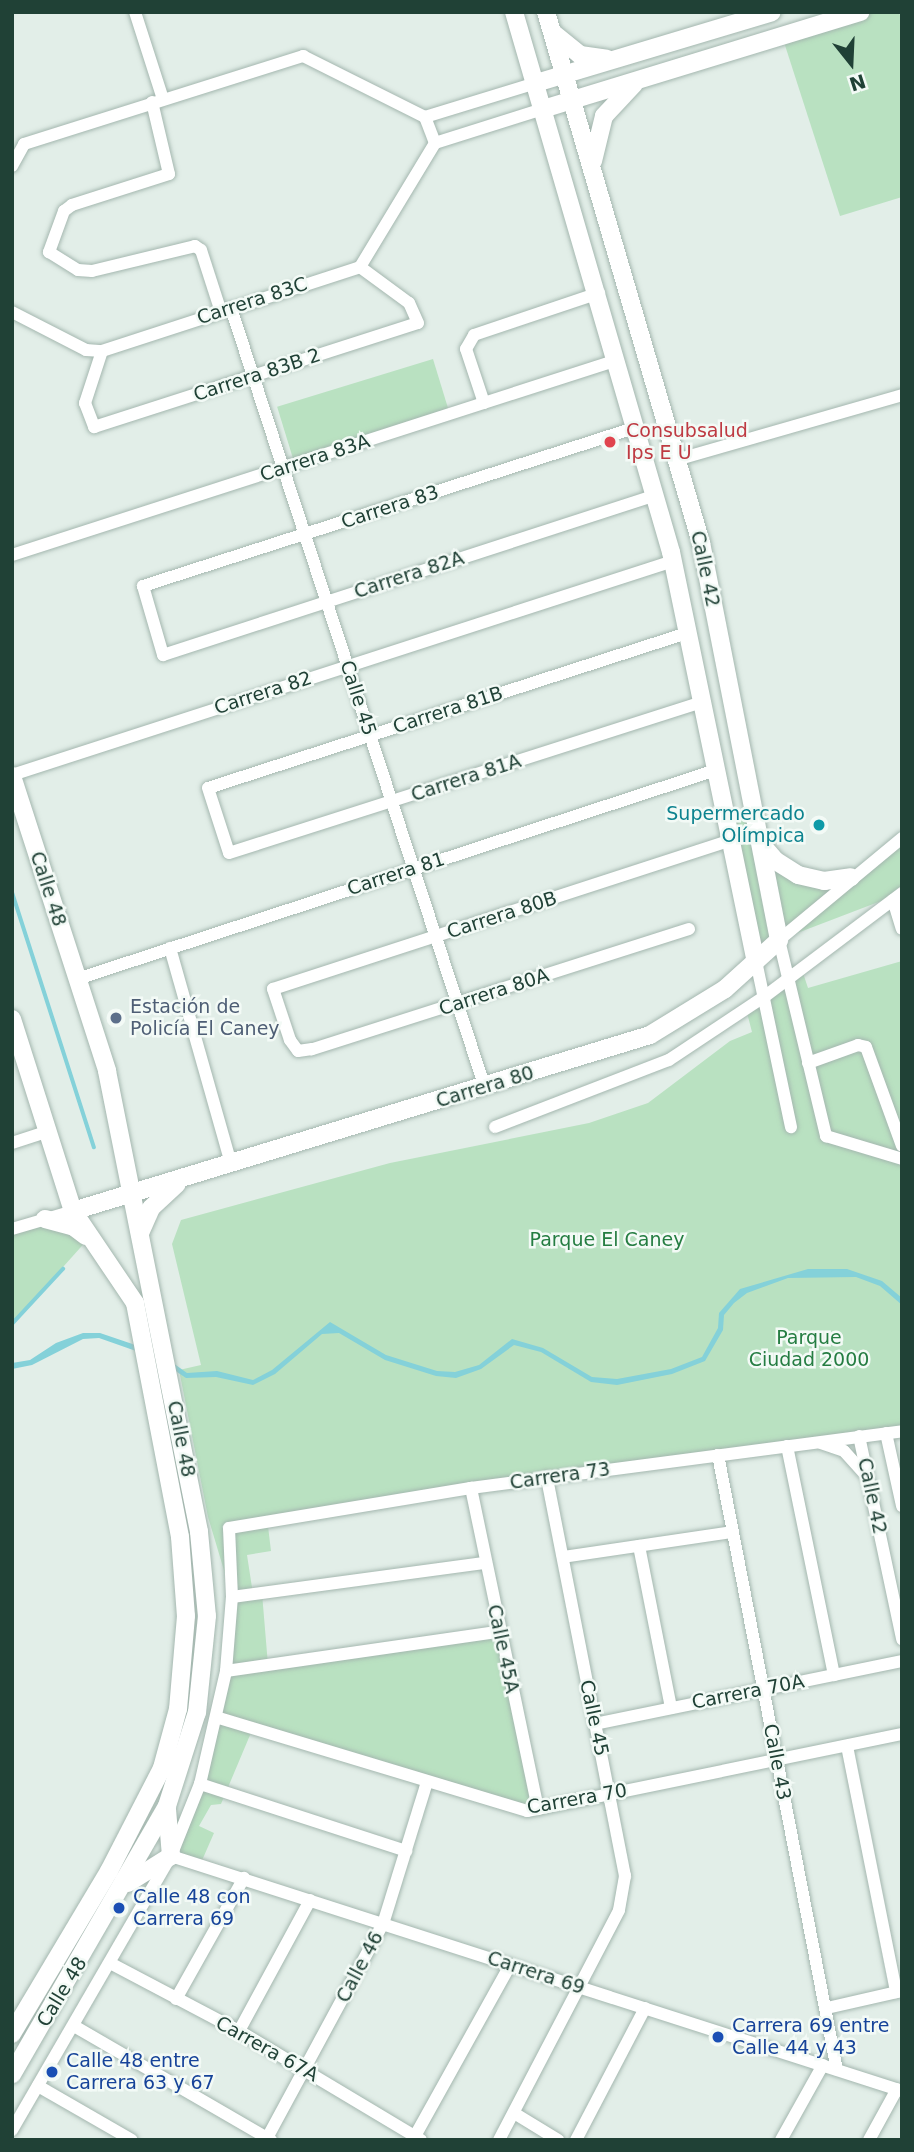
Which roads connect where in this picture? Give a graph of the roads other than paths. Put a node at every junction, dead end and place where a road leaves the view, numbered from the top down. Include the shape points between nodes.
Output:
1 (135, 12) edge
2 (514, 12) edge
3 (546, 12) edge
4 (772, 12) edge
5 (858, 13) edge
6 (551, 31) junction
7 (618, 58) junction
8 (564, 74) junction
9 (652, 75) junction
10 (536, 83) junction
11 (572, 100) junction
12 (157, 101) junction
13 (543, 109) junction
14 (425, 117) junction
15 (435, 142) junction
16 (12, 166) edge
17 (595, 178) junction
18 (360, 267) junction
19 (598, 293) junction
20 (226, 310) junction
21 (12, 312) edge
22 (102, 351) junction
23 (617, 360) junction
24 (253, 377) junction
25 (902, 395) edge
26 (484, 403) junction
27 (637, 427) junction
28 (678, 459) junction
29 (283, 468) junction
30 (656, 495) junction
31 (304, 534) junction
32 (12, 555) edge
33 (673, 561) junction
34 (326, 602) junction
35 (687, 633) junction
36 (163, 655) joint
37 (347, 666) junction
38 (702, 702) junction
39 (370, 736) junction
40 (716, 770) junction
41 (12, 775) edge
42 (391, 802) junction
43 (902, 838) edge
44 (731, 840) junction
45 (759, 841) junction
46 (229, 853) joint
47 (413, 868) junction
48 (851, 877) junction
49 (897, 897) edge
50 (689, 929) dead end
51 (902, 929) edge
52 (435, 937) junction
53 (779, 940) junction
54 (170, 948) junction
55 (756, 961) junction
56 (788, 977) junction
57 (77, 979) junction
58 (764, 997) junction
59 (457, 1004) junction
60 (12, 1019) edge
61 (298, 1051) joint
62 (808, 1063) junction
63 (485, 1087) junction
64 (791, 1127) dead end
65 (495, 1128) dead end
66 (48, 1130) junction
67 (12, 1143) edge
68 (902, 1146) edge
69 (902, 1159) edge
70 (230, 1164) junction
71 (183, 1180) junction
72 (131, 1194) junction
73 (73, 1211) junction
74 (45, 1219) junction
75 (12, 1229) edge
76 (140, 1237) junction
77 (89, 1238) junction
78 (902, 1431) edge
79 (886, 1433) junction
80 (859, 1436) junction
81 (814, 1442) junction
82 (786, 1446) junction
83 (902, 1454) edge
84 (718, 1455) junction
85 (547, 1477) junction
86 (896, 1477) junction
87 (869, 1481) junction
88 (471, 1488) junction
89 (902, 1506) edge
90 (732, 1532) junction
91 (229, 1537) joint
92 (639, 1546) junction
93 (563, 1557) junction
94 (484, 1563) junction
95 (232, 1597) junction
96 (499, 1632) junction
97 (902, 1639) edge
98 (902, 1661) edge
99 (226, 1671) junction
100 (834, 1675) junction
101 (763, 1690) junction
102 (671, 1708) junction
103 (219, 1718) junction
104 (594, 1724) junction
105 (902, 1734) edge
106 (847, 1746) junction
107 (776, 1761) junction
108 (427, 1782) junction
109 (200, 1784) junction
110 (611, 1793) junction
111 (167, 1806) junction
112 (538, 1809) junction
113 (406, 1851) junction
114 (171, 1856) junction
115 (244, 1878) junction
116 (125, 1885) junction
117 (310, 1900) junction
118 (383, 1923) junction
119 (110, 1964) junction
120 (510, 1965) junction
121 (581, 1987) junction
122 (899, 1992) edge
123 (176, 1998) junction
124 (645, 2008) junction
125 (827, 2008) junction
126 (74, 2026) junction
127 (239, 2031) junction
128 (12, 2034) edge
129 (823, 2065) junction
130 (305, 2069) junction
131 (837, 2070) junction
132 (12, 2075) edge
133 (38, 2086) junction
134 (899, 2090) edge
135 (514, 2113) junction
136 (12, 2130) edge
137 (418, 2138) edge
138 (268, 2139) edge
139 (132, 2140) edge
140 (499, 2140) edge
141 (558, 2140) edge
142 (576, 2140) edge
143 (781, 2140) edge
144 (869, 2140) edge

1 - 12 street
2 - 10 street, Calle 42
3 - 6 street, Calle 42
4 - 7 street
5 - 9 street
6 - 7 street via 580,55
6 - 8 street, Calle 42
7 - 8 street
8 - 10 street
8 - 11 street, Calle 42
9 - 11 street
9 - 17 street via 633,85 604,116 593,157
10 - 13 street, Calle 42
10 - 14 street
11 - 13 street
11 - 17 street, Calle 42
12 - 14 street via 303,56
12 - 16 street via 24,144
12 - 20 street, Calle 45 via 169,174 72,205 64,211 49,252 78,271 92,271 195,246 201,250
13 - 15 street
13 - 19 street, Calle 42
14 - 15 street
15 - 18 street
17 - 28 street, Calle 42
18 - 20 street, Carrera 83C
18 - 24 street, Carrera 83B 2 via 409,303 418,323
19 - 23 street, Calle 42
19 - 26 street via 482,331 468,342 468,358
20 - 22 street, Carrera 83C
20 - 24 street, Calle 45
21 - 22 street via 86,351
22 - 24 street, Carrera 83B 2 via 85,403 94,427
23 - 26 street, Carrera 83A
23 - 27 street, Calle 42
24 - 29 street, Calle 45
25 - 28 street
26 - 29 street, Carrera 83A
27 - 30 street, Calle 42
27 - 31 street, Carrera 83
28 - 45 street, Calle 42 via 705,560
29 - 31 street, Calle 45
29 - 32 street, Carrera 83A
30 - 33 street, Calle 42
30 - 34 street, Carrera 82A
31 - 34 street, Calle 45
31 - 36 street, Carrera 83 via 143,586
33 - 35 street, Calle 42
33 - 37 street, Carrera 82
34 - 36 street, Carrera 82A
34 - 37 street, Calle 45
35 - 38 street, Calle 42
35 - 39 street, Carrera 81B
37 - 39 street, Calle 45
37 - 41 street, Carrera 82
38 - 40 street, Calle 42
38 - 42 street, Carrera 81A
39 - 42 street, Calle 45
39 - 46 street, Carrera 81B via 208,788
40 - 44 street, Calle 42
40 - 47 street, Carrera 81
41 - 57 street, Calle 48
42 - 46 street, Carrera 81A
42 - 47 street, Calle 45
43 - 48 street, Carrera 80
44 - 52 street, Carrera 80B
44 - 55 street, Calle 42
45 - 48 street via 776,861 798,875 824,881
45 - 53 street, Calle 42
47 - 52 street, Calle 45
47 - 54 street, Carrera 81
48 - 53 street, Carrera 80
49 - 51 street
49 - 56 street, Carrera 80
50 - 59 street, Carrera 80A
52 - 59 street, Calle 45
52 - 61 street, Carrera 80B via 273,989
53 - 55 street, Carrera 80
53 - 56 street, Calle 42
54 - 57 street, Carrera 81
54 - 70 street
55 - 58 street, Calle 42
55 - 63 street, Carrera 80 via 689,1014 650,1035
56 - 58 street, Carrera 80
56 - 62 street, Calle 42
57 - 72 street, Calle 48 via 107,1071
58 - 64 street, Calle 42
58 - 65 street, Carrera 80 via 644,1072
59 - 61 street, Carrera 80A
59 - 63 street, Calle 45
60 - 66 street, Calle 48
62 - 68 street via 858,1045 866,1047
62 - 69 street, Calle 42 via 826,1136
63 - 70 street, Carrera 80
66 - 67 street
66 - 73 street, Calle 48
70 - 71 street, Carrera 80
71 - 72 street, Carrera 80
71 - 76 street via 151,1208
72 - 73 street, Carrera 80
72 - 76 street, Calle 48
73 - 74 street, Carrera 80
73 - 77 street, Calle 48
74 - 75 street, Carrera 80
74 - 77 street via 74,1227
76 - 111 street, Calle 48 via 204,1570 205,1657 197,1712
77 - 128 street, Calle 48 via 135,1303 180,1537 186,1616 178,1709 150,1795
78 - 79 street, Carrera 73
79 - 80 street, Carrera 73
79 - 86 street, Calle 42
80 - 81 street, Carrera 73
80 - 87 street, Calle 42
81 - 82 street, Carrera 73
81 - 87 street via 850,1456
82 - 84 street, Carrera 73
82 - 100 street
83 - 86 street
84 - 85 street, Carrera 73
84 - 90 street, Calle 43
85 - 88 street, Carrera 73
85 - 93 street, Calle 45
86 - 89 street, Calle 42
87 - 97 street, Calle 42
88 - 91 street, Carrera 73 via 236,1523 229,1528
88 - 94 street, Calle 45A
90 - 92 street
90 - 101 street, Calle 43
91 - 95 street, Calle 48
92 - 93 street
92 - 102 street
93 - 104 street, Calle 45
94 - 95 street
94 - 96 street, Calle 45A
95 - 99 street, Calle 48
96 - 99 street
96 - 112 street, Calle 45A
98 - 100 street, Carrera 70A
99 - 103 street, Calle 48
100 - 101 street, Carrera 70A
101 - 102 street, Carrera 70A
101 - 107 street, Calle 43
102 - 104 street, Carrera 70A
103 - 108 street, Carrera 70
103 - 109 street, Calle 48
104 - 110 street, Calle 45
105 - 106 street, Carrera 70
106 - 107 street, Carrera 70
106 - 122 street
107 - 110 street, Carrera 70
107 - 125 street, Calle 43
108 - 112 street, Carrera 70 via 518,1809
108 - 113 street, Calle 46
109 - 113 street
109 - 114 street, Calle 48
110 - 112 street, Carrera 70
110 - 121 street, Calle 45 via 625,1876 619,1910
111 - 114 street
111 - 116 street, Calle 48
113 - 118 street, Calle 46
114 - 115 street, Carrera 69
114 - 116 street
114 - 119 street, Calle 48
115 - 117 street, Carrera 69
115 - 123 street
116 - 132 street, Calle 48
117 - 118 street, Carrera 69
117 - 127 street
118 - 120 street, Carrera 69
118 - 130 street, Calle 46
119 - 123 street, Carrera 67A
119 - 126 street, Calle 48
120 - 121 street, Carrera 69
120 - 137 street
121 - 124 street, Carrera 69
121 - 135 street, Calle 45
122 - 125 street
123 - 127 street, Carrera 67A
124 - 129 street, Carrera 69
124 - 142 street
125 - 131 street, Calle 43
126 - 133 street, Calle 48
126 - 138 street
127 - 130 street, Carrera 67A
129 - 131 street, Carrera 69
129 - 143 street
130 - 137 street, Carrera 67A
130 - 138 street, Calle 46
131 - 134 street, Carrera 69
133 - 136 street, Calle 48
133 - 139 street
134 - 144 street
135 - 140 street, Calle 45
135 - 141 street

